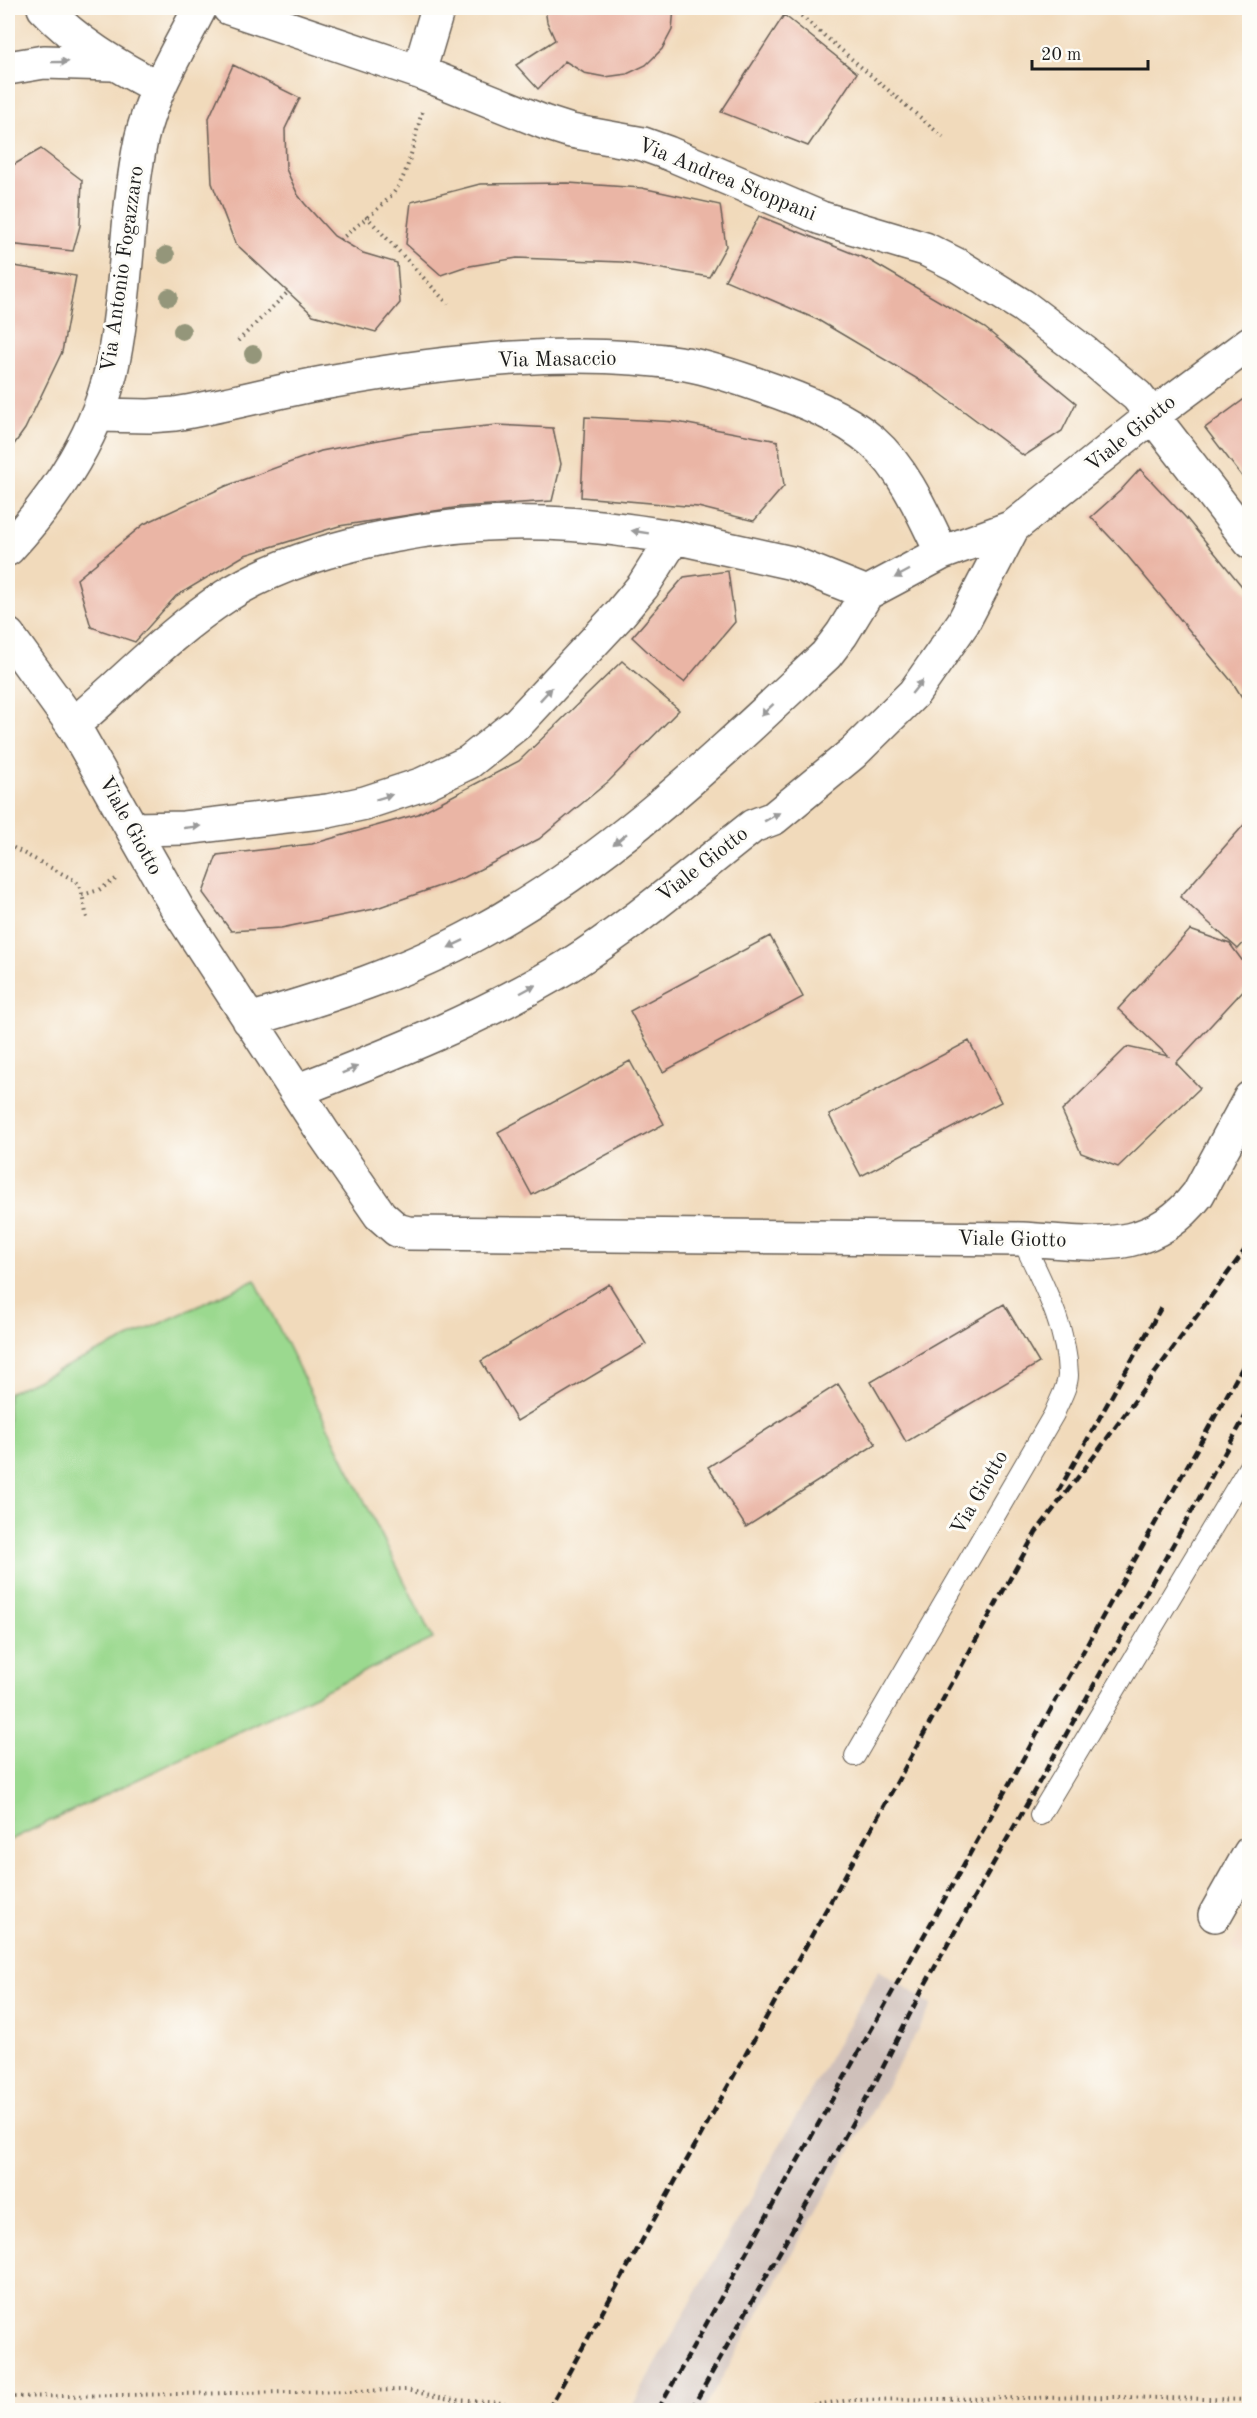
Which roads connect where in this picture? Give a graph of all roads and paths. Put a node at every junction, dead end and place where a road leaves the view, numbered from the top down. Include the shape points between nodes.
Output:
1 (44, 8) edge
2 (200, 8) edge
3 (229, 8) edge
4 (438, 8) edge
5 (792, 8) edge
6 (112, 64) junction
7 (8, 68) edge
8 (425, 74) junction
9 (157, 87) junction
10 (944, 137) dead end
11 (366, 216) junction
12 (340, 240) dead end
13 (288, 292) dead end
14 (448, 303) dead end
15 (238, 341) dead end
16 (1250, 343) edge
17 (97, 415) junction
18 (1152, 416) junction
19 (1014, 527) junction
20 (674, 537) junction
21 (1250, 542) edge
22 (8, 549) edge
23 (942, 553) junction
24 (867, 593) junction
25 (8, 635) edge
26 (73, 725) junction
27 (134, 829) junction
28 (8, 844) edge
29 (120, 876) dead end
30 (82, 895) junction
31 (87, 918) dead end
32 (249, 1020) junction
33 (296, 1091) junction
34 (1250, 1098) edge
35 (1022, 1239) junction
36 (1250, 1465) edge
37 (855, 1756) dead end
38 (1040, 1815) dead end
39 (1250, 1853) edge
40 (1215, 1915) dead end
41 (8, 2397) edge
42 (1250, 2400) edge
43 (505, 2403) dead end
44 (729, 2407) dead end

1 - 6 street via 63,28
2 - 9 street, Via Antonio Fogazzaro
3 - 8 street, Via Andrea Stoppani
4 - 8 street
5 - 10 path
7 -> 6 street via 44,62
6 - 9 street
8 - 11 path via 403,177 393,193
8 - 18 street, Via Andrea Stoppani via 562,129 643,144 821,218 899,241 946,260 1023,306 1084,352 1137,396
9 - 17 street, Via Antonio Fogazzaro via 136,170 115,356
11 - 12 path
11 - 14 path
13 - 15 path
16 - 18 street, Viale Giotto
17 - 22 street, Via Antonio Fogazzaro via 64,480
17 - 23 street, Via Masaccio via 175,414 333,381 460,363 610,357 688,364 795,397 865,436 903,481
18 - 19 street, Viale Giotto
18 - 21 street, Via Andrea Stoppani
19 - 23 street, Viale Giotto
33 -> 19 street, Viale Giotto via 472,1017 544,980 608,938 753,826 774,818 853,753 914,693 963,623
20 - 24 street via 792,563
20 -> 26 street via 563,523 488,524 409,534 307,557 251,581 203,612
27 -> 20 street via 184,828 328,812 423,784 469,762 518,723 618,616
23 -> 24 street, Viale Giotto
24 -> 32 street via 826,655 704,770 614,844 540,896 477,933 412,964 341,992
25 - 26 street, Viale Giotto
26 - 27 street, Viale Giotto
27 - 32 street, Viale Giotto via 177,908
28 - 30 path via 76,881
29 - 30 path via 99,890
30 - 31 path
32 - 33 street, Viale Giotto
33 - 35 street, Viale Giotto via 380,1215 397,1230 408,1233
34 - 35 street, Viale Giotto via 1198,1194 1176,1219 1133,1239 1096,1243
35 - 37 lane, Via Giotto via 1048,1293 1062,1337 1068,1377 1054,1414
36 - 38 lane
39 - 40 street
41 - 43 path via 406,2390 454,2400
42 - 44 path via 853,2400 796,2407

